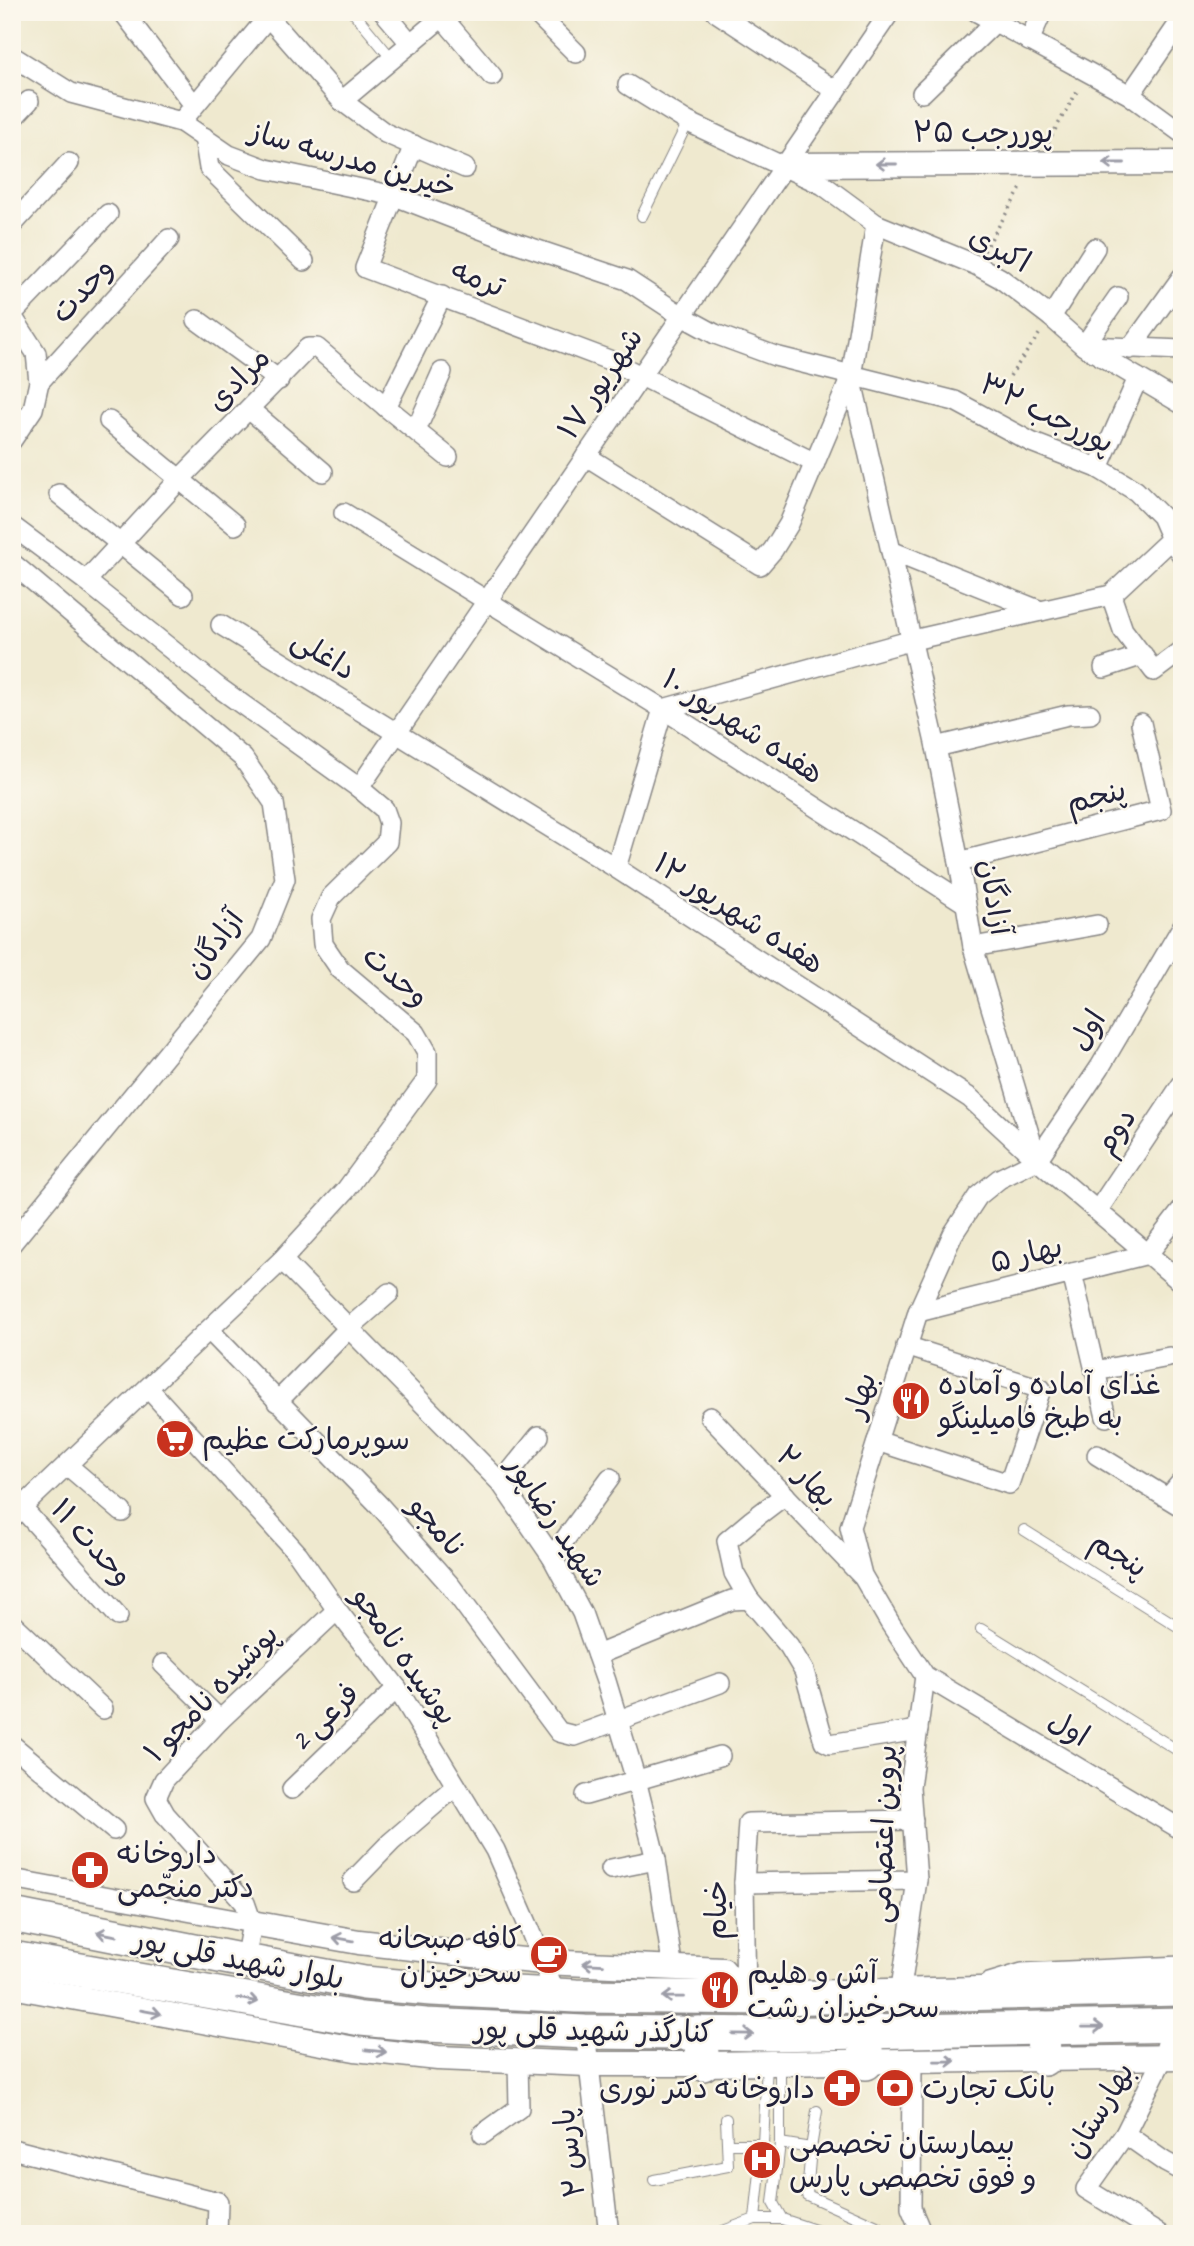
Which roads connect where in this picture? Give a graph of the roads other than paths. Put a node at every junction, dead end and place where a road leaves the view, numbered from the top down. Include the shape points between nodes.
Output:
1 (123, 12) edge
2 (353, 12) edge
3 (384, 12) edge
4 (535, 12) edge
5 (716, 12) edge
6 (890, 12) edge
7 (976, 12) edge
8 (1042, 12) edge
9 (266, 15) edge
10 (445, 15) edge
11 (1182, 19) edge
12 (995, 23) junction
13 (1029, 41) junction
14 (411, 44) junction
15 (576, 53) dead end
16 (12, 56) edge
17 (393, 59) junction
18 (492, 76) dead end
19 (628, 85) dead end
20 (836, 91) junction
21 (922, 93) dead end
22 (1130, 94) junction
23 (29, 101) dead end
24 (342, 101) junction
25 (194, 105) junction
26 (12, 119) edge
27 (688, 121) junction
28 (181, 122) junction
29 (1182, 133) edge
30 (204, 137) junction
31 (414, 145) junction
32 (69, 163) dead end
33 (1182, 163) edge
34 (784, 165) junction
35 (465, 168) dead end
36 (395, 196) junction
37 (108, 214) dead end
38 (642, 216) dead end
39 (876, 223) junction
40 (12, 225) edge
41 (170, 239) dead end
42 (1096, 248) dead end
43 (304, 261) dead end
44 (1182, 277) edge
45 (442, 296) junction
46 (1118, 297) dead end
47 (12, 315) edge
48 (682, 316) junction
49 (1051, 317) junction
50 (197, 320) dead end
51 (1084, 346) junction
52 (1130, 349) junction
53 (1182, 351) edge
54 (442, 372) dead end
55 (642, 375) junction
56 (852, 377) junction
57 (1138, 378) junction
58 (279, 380) junction
59 (39, 382) junction
60 (1182, 404) edge
61 (386, 407) junction
62 (250, 410) junction
63 (109, 421) dead end
64 (416, 430) junction
65 (12, 440) edge
66 (586, 456) junction
67 (448, 457) dead end
68 (815, 463) junction
69 (1098, 468) junction
70 (323, 472) dead end
71 (179, 480) junction
72 (60, 494) dead end
73 (344, 513) dead end
74 (235, 525) dead end
75 (12, 526) edge
76 (120, 544) junction
77 (1176, 547) edge
78 (891, 551) junction
79 (12, 563) edge
80 (86, 581) junction
81 (1111, 594) junction
82 (183, 595) dead end
83 (487, 601) junction
84 (1041, 611) junction
85 (220, 625) dead end
86 (913, 640) junction
87 (1182, 650) edge
88 (1148, 663) junction
89 (1104, 668) dead end
90 (663, 709) junction
91 (1090, 714) dead end
92 (1141, 723) dead end
93 (397, 734) junction
94 (936, 747) junction
95 (359, 788) junction
96 (959, 862) junction
97 (616, 868) junction
98 (965, 904) junction
99 (1097, 925) dead end
100 (1182, 927) edge
101 (973, 947) junction
102 (1182, 1084) edge
103 (1037, 1160) junction
104 (1098, 1210) junction
105 (1182, 1210) edge
106 (12, 1243) edge
107 (1148, 1254) junction
108 (282, 1260) junction
109 (1072, 1273) junction
110 (1182, 1283) edge
111 (388, 1293) dead end
112 (918, 1312) junction
113 (349, 1328) junction
114 (209, 1330) junction
115 (906, 1346) junction
116 (1169, 1357) dead end
117 (1095, 1371) junction
118 (148, 1388) junction
119 (277, 1402) junction
120 (710, 1417) dead end
121 (1106, 1417) dead end
122 (539, 1436) dead end
123 (877, 1441) junction
124 (1097, 1455) dead end
125 (67, 1465) junction
126 (610, 1478) dead end
127 (1182, 1481) edge
128 (501, 1483) junction
129 (785, 1495) junction
130 (1175, 1502) edge
131 (122, 1512) dead end
132 (17, 1513) edge
133 (1024, 1530) dead end
134 (552, 1557) junction
135 (862, 1575) junction
136 (749, 1599) junction
137 (337, 1610) junction
138 (118, 1616) dead end
139 (12, 1623) edge
140 (981, 1629) dead end
141 (1182, 1629) edge
142 (597, 1655) junction
143 (163, 1664) dead end
144 (925, 1675) junction
145 (720, 1683) dead end
146 (397, 1688) junction
147 (103, 1709) dead end
148 (220, 1720) junction
149 (618, 1721) junction
150 (918, 1730) junction
151 (12, 1745) edge
152 (1182, 1753) edge
153 (720, 1756) dead end
154 (636, 1780) junction
155 (456, 1786) junction
156 (292, 1789) dead end
157 (586, 1796) dead end
158 (913, 1820) junction
159 (114, 1830) dead end
160 (1182, 1830) edge
161 (656, 1860) junction
162 (611, 1869) dead end
163 (12, 1879) edge
164 (917, 1880) junction
165 (353, 1881) dead end
166 (744, 1883) junction
167 (12, 1915) edge
168 (253, 1923) junction
169 (12, 1958) edge
170 (244, 1961) junction
171 (543, 1962) junction
172 (1182, 1966) edge
173 (673, 1969) junction
174 (364, 1983) junction
175 (12, 1986) edge
176 (107, 1989) junction
177 (1182, 1989) edge
178 (955, 1994) junction
179 (556, 1995) junction
180 (900, 1995) junction
181 (746, 1998) junction
182 (361, 2019) junction
183 (1177, 2025) edge
184 (1044, 2043) junction
185 (587, 2048) junction
186 (866, 2048) junction
187 (702, 2049) junction
188 (1172, 2058) edge
189 (518, 2062) junction
190 (912, 2062) junction
191 (773, 2064) junction
192 (817, 2111) dead end
193 (726, 2119) dead end
194 (483, 2134) dead end
195 (1125, 2134) junction
196 (780, 2143) junction
197 (729, 2144) junction
198 (763, 2144) junction
199 (811, 2148) junction
200 (12, 2149) edge
201 (1182, 2171) edge
202 (654, 2180) dead end
203 (755, 2219) junction
204 (782, 2219) junction
205 (877, 2226) dead end
206 (217, 2234) edge
207 (609, 2234) edge
208 (715, 2234) edge
209 (827, 2234) edge
210 (922, 2234) edge
211 (1159, 2234) edge

1 - 25 street
2 - 17 lane
3 - 14 street
4 - 15 street
5 - 20 street
6 - 20 street, ۱۷ شهریور
7 - 12 street
8 - 13 street
9 - 24 street
9 - 25 street
10 - 14 street
10 - 18 street
11 - 22 street
12 - 13 street
12 - 21 street
13 - 22 street
14 - 17 street
16 - 28 street, خیرین مدرسه ساز via 71,93
17 - 24 street
19 - 27 street, اکبری
20 - 34 street, ۱۷ شهریور
22 - 29 street
23 - 26 street
24 - 31 street via 385,133
25 - 28 street
27 - 34 street, اکبری
27 - 38 lane
28 - 30 street, خیرین مدرسه ساز
30 - 36 street, خیرین مدرسه ساز via 229,155 266,169
30 - 43 street via 209,168
31 - 35 street
31 - 36 street
32 - 40 street
33 -> 34 street, پوررجب ۲۵
34 - 39 street, اکبری via 823,185
34 - 48 street, ۱۷ شهریور
36 - 45 street, ترمه via 365,268
36 - 48 street, خیرین مدرسه ساز via 627,280
37 - 47 street
39 - 49 street, اکبری via 976,265
39 - 56 street
41 - 59 street, وحدت
42 - 49 street
44 - 52 street
45 - 55 street, ترمه
45 - 61 street
46 - 51 street
47 - 59 street via 36,353
48 - 55 street, ۱۷ شهریور
48 - 56 street, خیرین مدرسه ساز via 775,356
49 - 51 street, اکبری
50 - 58 street
51 - 52 street
51 - 57 street, اکبری
52 - 53 street
54 - 64 street
55 - 66 street, ۱۷ شهریور
55 - 68 street, ترمه
56 - 68 street
56 - 69 street, پوررجب ۳۲ via 955,401 1031,442
56 - 78 street, آزادگان
57 - 60 street, اکبری
57 - 69 street
58 - 61 street, مرادی via 308,348 317,348
58 - 62 street, مرادی
59 - 65 street via 33,409
61 - 64 street, مرادی
62 - 70 street
62 - 71 street, مرادی
63 - 71 street
64 - 67 street, مرادی
66 - 68 street via 760,565 789,524
66 - 83 street, ۱۷ شهریور
69 - 77 street, پوررجب ۳۲ via 1136,491 1161,516
71 - 74 street
71 - 76 street, مرادی
72 - 76 street
73 - 83 street, هفده شهریور ۱۰
75 - 80 street, وحدت
76 - 80 street, مرادی
76 - 82 street
77 - 81 street
78 - 84 street
78 - 86 street, آزادگان
79 - 106 street, آزادگان via 243,758 274,803 285,878 261,939
80 - 95 street, وحدت via 218,687
81 - 84 street
81 - 88 street via 1123,630
83 - 90 street, هفده شهریور ۱۰
83 - 93 street, ۱۷ شهریور
84 - 86 street
85 - 93 street, داغلی
86 - 90 street
86 - 94 street, آزادگان
87 - 88 street
88 - 89 street
90 - 97 street
90 - 98 street, هفده شهریور ۱۰
91 - 94 street via 1068,715
92 - 96 street, پنجم via 1161,810
93 - 95 street, ۱۷ شهریور
93 - 97 street, هفده شهریور ۱۲
94 - 96 street, آزادگان
95 - 108 street, وحدت via 384,809 389,823 387,842 331,897 321,919 323,944 340,968 416,1033 427,1052 427,1080 346,1190
96 - 98 street, آزادگان
97 - 103 street, هفده شهریور ۱۲ via 970,1098
98 - 101 street, آزادگان
99 - 101 street
100 - 103 street, اول via 1100,1067
101 - 103 street, آزادگان
102 - 104 street, دوم
103 - 104 street, هفده شهریور ۱۲
103 - 112 street, بهار via 999,1179 978,1196 953,1234
104 - 107 street, هفده شهریور ۱۲
105 - 107 street
107 - 109 street, بهار ۵
107 - 110 street, هفده شهریور ۱۲
108 - 113 street, شهید رضاپور
108 - 114 street, وحدت
109 - 112 street, بهار ۵
109 - 117 street
111 - 113 street
112 - 115 street, بهار
113 - 119 street
113 - 128 street, شهید رضاپور
114 - 118 street, وحدت
114 - 119 street, نامجو
115 - 123 street, بهار
115 - 123 street via 1041,1389 1009,1485
116 - 117 street
117 - 121 street
118 - 125 street, وحدت
118 - 137 street, پوشیده نامجو via 299,1554
119 - 149 street, نامجو via 450,1585 559,1732 575,1736
120 - 129 street, بهار ۲
122 - 128 street
123 - 135 street, بهار via 850,1527
124 - 130 street
125 - 131 street
125 - 132 street, وحدت
126 - 134 street
127 - 130 street
128 - 134 street, شهید رضاپور
129 - 135 street, بهار ۲
129 - 136 street via 727,1541 734,1573
132 - 138 street, وحدت ۱۱
133 - 141 lane, پنجم
134 - 142 street, شهید رضاپور via 582,1613
135 - 144 street, بهار
136 - 142 street via 732,1600
136 - 150 street via 804,1671 824,1741 830,1744
137 - 146 street, پوشیده نامجو
137 - 148 street, پوشیده نامجو ۱
139 - 147 street
140 - 152 lane
142 - 149 street, شهید رضاپور
143 - 148 street
144 - 150 street, پروین اعتصامی
144 - 160 street, اول
145 - 149 street, نامجو
146 - 155 street, پوشیده نامجو
146 - 156 street, فرعی 2
148 - 168 street, پوشیده نامجو ۱ via 164,1780 156,1798 245,1903
149 - 154 street, شهید رضاپور
150 - 158 street, پروین اعتصامی via 910,1787
151 - 159 street
153 - 154 street
154 - 157 street
154 - 161 street, شهید رضاپور
155 - 165 street
155 - 171 street, پوشیده نامجو via 495,1850
158 - 164 street, پروین اعتصامی
158 - 166 street, خیام via 748,1823
161 - 162 street
161 - 173 street, شهید رضاپور
163 - 168 street
164 - 166 street
164 - 180 street, پروین اعتصامی
166 - 181 street, خیام
170 -> 167 highway, بلوار شهید قلی پور
168 - 170 street
171 -> 168 street via 359,1942
169 - 176 highway, بلوار شهید قلی پور
170 - 174 highway, بلوار شهید قلی پور
173 -> 171 street
171 - 179 street, پوشیده نامجو
172 - 178 street via 1022,1973
173 - 181 street via 723,1970
174 - 179 highway, بلوار شهید قلی پور
174 - 182 highway
175 - 176 street, کنارگذر شهید قلی پور
176 -> 182 highway, بلوار شهید قلی پور
176 -> 189 street, کنارگذر شهید قلی پور via 355,2049
177 - 178 highway, بلوار شهید قلی پور
178 - 180 highway, بلوار شهید قلی پور
181 -> 179 highway, بلوار شهید قلی پور
180 - 181 highway, بلوار شهید قلی پور
182 - 185 highway, بلوار شهید قلی پور
184 -> 183 highway, بلوار شهید قلی پور
183 - 188 street, بهارستان
184 - 186 highway, بلوار شهید قلی پور
184 - 188 street, کنارگذر شهید قلی پور
190 -> 184 street, کنارگذر شهید قلی پور
185 - 187 highway, بلوار شهید قلی پور
185 - 189 street, کنارگذر شهید قلی پور
185 - 207 street, پارس ۲
187 -> 186 highway, بلوار شهید قلی پور
186 - 190 street, کنارگذر شهید قلی پور
186 - 191 street, کنارگذر شهید قلی پور
187 - 191 street, کنارگذر شهید قلی پور
188 - 195 street, بهارستان
189 - 194 street via 519,2108
190 - 210 street via 911,2208
191 - 196 lane
191 - 198 lane
192 - 199 lane
193 - 197 lane
195 - 201 street
195 - 211 street, بهارستان via 1086,2189
196 - 199 lane
196 - 204 lane via 773,2203
197 - 198 lane
197 - 202 lane via 728,2166
198 - 203 lane
199 - 205 lane via 807,2195
200 - 206 street via 218,2202
203 - 204 lane
203 - 208 lane
204 - 209 lane

